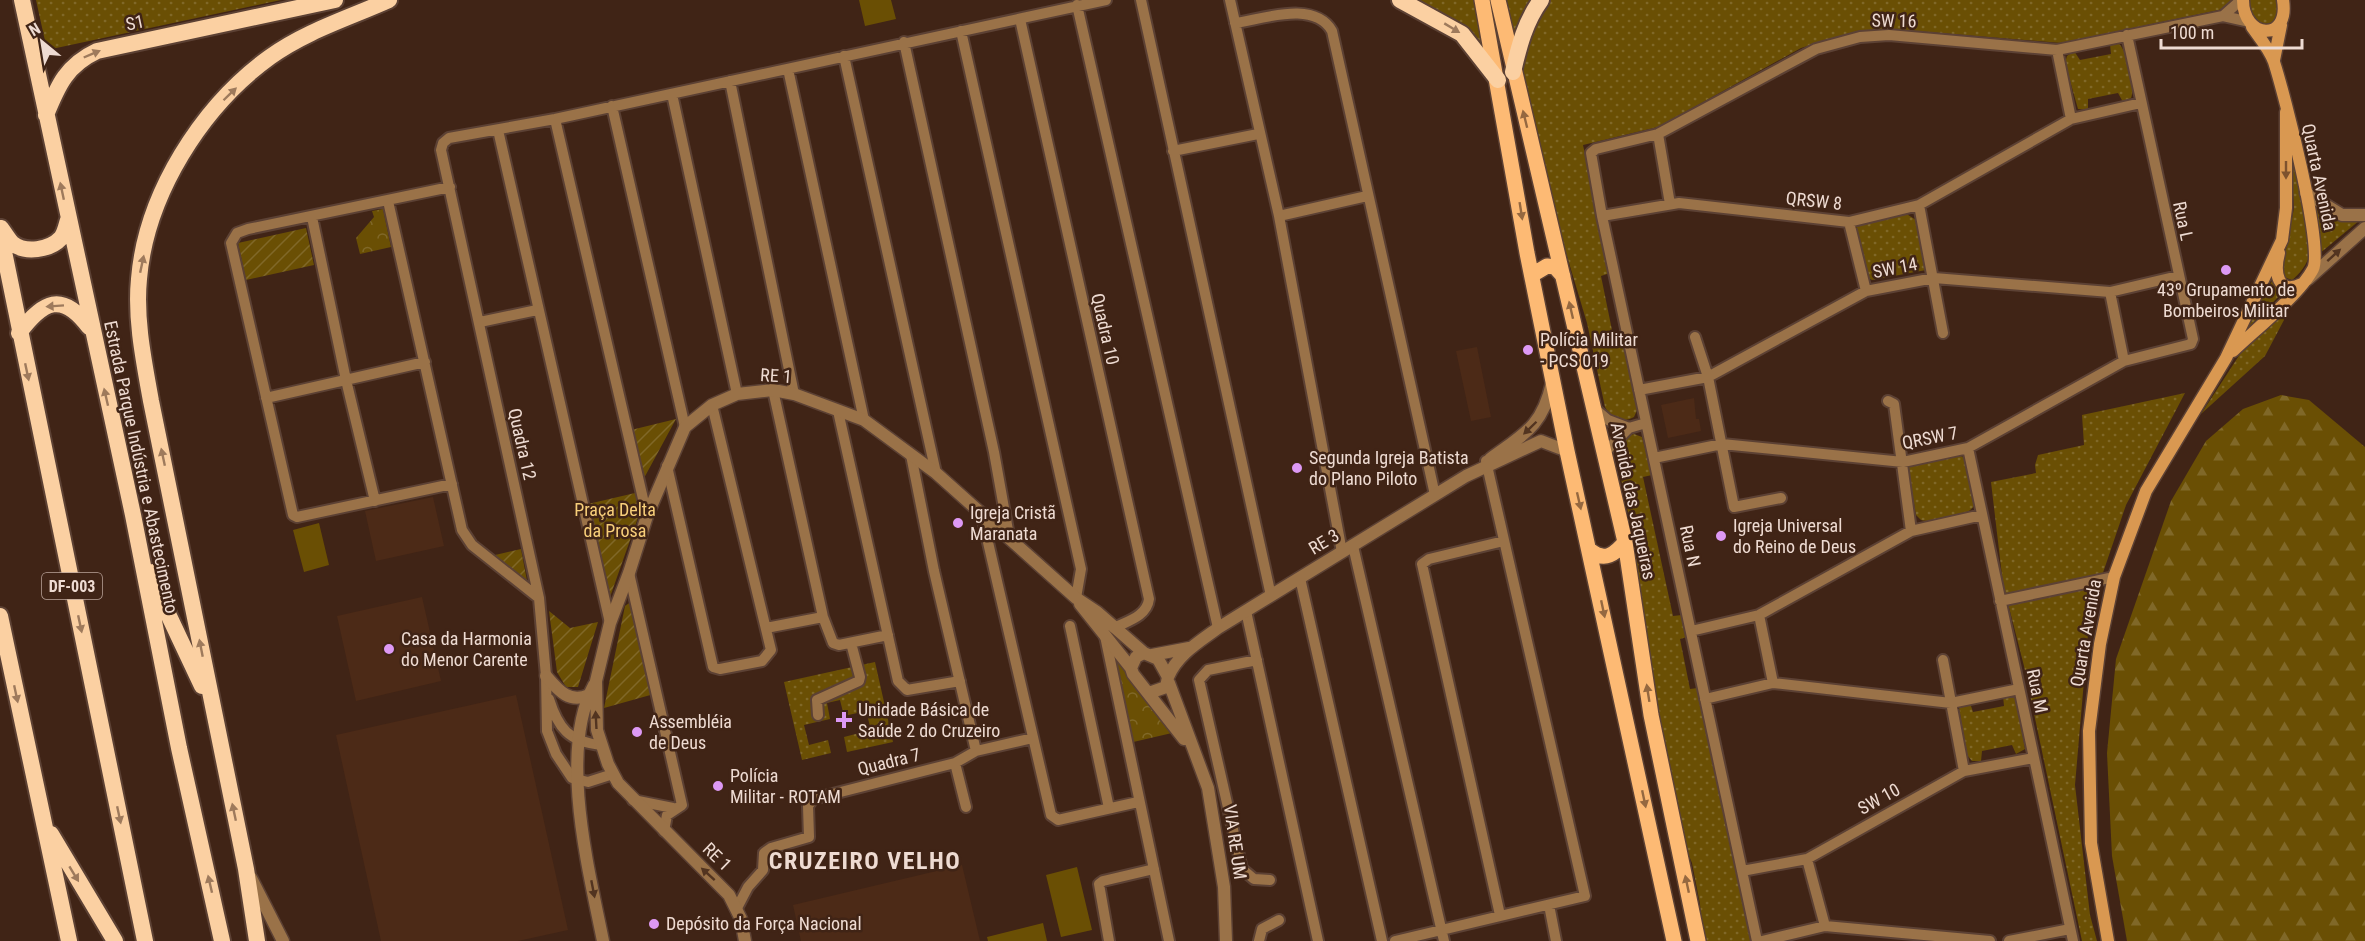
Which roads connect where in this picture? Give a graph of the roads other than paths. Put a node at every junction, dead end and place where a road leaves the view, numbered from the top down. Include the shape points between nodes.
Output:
1 (22, 0) edge
2 (335, 0) edge
3 (389, 0) edge
4 (1106, 0) edge
5 (1141, 0) edge
6 (1230, 0) edge
7 (1400, 0) edge
8 (1482, 0) edge
9 (1498, 0) edge
10 (1541, 0) edge
11 (2242, 0) edge
12 (2283, 0) edge
13 (1077, 5) junction
14 (2223, 16) junction
15 (1020, 19) junction
16 (1235, 23) junction
17 (2251, 25) junction
18 (2281, 25) junction
19 (961, 32) junction
20 (2127, 35) junction
21 (904, 42) junction
22 (2057, 50) junction
23 (844, 56) junction
24 (2274, 60) junction
25 (788, 69) junction
26 (1505, 76) junction
27 (730, 81) junction
28 (672, 94) junction
29 (2141, 103) junction
30 (612, 106) junction
31 (2286, 112) junction
32 (46, 115) junction
33 (555, 118) junction
34 (2071, 119) junction
35 (498, 130) junction
36 (1258, 134) junction
37 (1658, 134) junction
38 (1173, 151) junction
39 (1591, 158) joint
40 (450, 187) junction
41 (2306, 193) junction
42 (1367, 196) junction
43 (388, 201) junction
44 (1670, 204) junction
45 (1918, 205) junction
46 (2365, 215) edge
47 (1279, 216) junction
48 (1602, 216) junction
49 (312, 217) junction
50 (68, 219) junction
51 (1849, 222) junction
52 (0, 227) edge
53 (2365, 228) edge
54 (0, 232) edge
55 (2282, 240) junction
56 (1532, 276) junction
57 (1563, 276) junction
58 (2178, 276) junction
59 (1934, 278) junction
60 (2302, 283) junction
61 (1866, 291) junction
62 (2110, 292) junction
63 (537, 310) junction
64 (480, 322) junction
65 (91, 330) junction
66 (19, 333) junction
67 (1943, 333) dead end
68 (1695, 337) dead end
69 (2226, 358) junction
70 (2124, 361) junction
71 (425, 362) junction
72 (1554, 376) junction
73 (1708, 377) junction
74 (346, 380) junction
75 (773, 390) junction
76 (1639, 390) junction
77 (736, 394) junction
78 (794, 394) junction
79 (266, 398) junction
80 (1888, 401) dead end
81 (712, 405) junction
82 (1594, 408) junction
83 (838, 411) junction
84 (864, 420) junction
85 (1646, 423) junction
86 (685, 427) junction
87 (1629, 428) junction
88 (1722, 444) junction
89 (1968, 448) junction
90 (1567, 451) junction
91 (910, 454) junction
92 (1603, 454) junction
93 (1654, 458) junction
94 (1903, 462) junction
95 (667, 466) junction
96 (1484, 466) junction
97 (936, 473) junction
98 (452, 484) junction
99 (1435, 495) junction
100 (1781, 498) dead end
101 (375, 501) junction
102 (981, 511) junction
103 (133, 515) junction
104 (1982, 515) junction
105 (646, 516) junction
106 (1911, 531) junction
107 (1010, 536) junction
108 (1504, 541) junction
109 (1625, 542) junction
110 (1347, 549) junction
111 (1591, 552) junction
112 (629, 573) junction
113 (2114, 577) junction
114 (1300, 578) junction
115 (1271, 596) junction
116 (539, 598) junction
117 (1076, 598) junction
118 (2000, 601) junction
119 (1246, 611) junction
120 (1759, 615) junction
121 (0, 616) edge
122 (823, 617) junction
123 (610, 623) junction
124 (1070, 626) dead end
125 (766, 628) junction
126 (1218, 628) junction
127 (1691, 631) junction
128 (1109, 632) junction
129 (888, 635) junction
130 (851, 643) junction
131 (1190, 648) junction
132 (1148, 654) junction
133 (1257, 660) junction
134 (1943, 660) dead end
135 (1131, 668) junction
136 (1168, 680) junction
137 (546, 681) junction
138 (596, 681) junction
139 (960, 681) junction
140 (1773, 683) junction
141 (2019, 689) junction
142 (1149, 693) junction
143 (588, 695) junction
144 (1705, 699) junction
145 (1951, 703) junction
146 (212, 705) junction
147 (818, 716) dead end
148 (1033, 738) junction
149 (578, 739) junction
150 (601, 745) junction
151 (976, 751) junction
152 (1193, 751) junction
153 (2034, 758) junction
154 (955, 763) junction
155 (1964, 771) junction
156 (613, 774) junction
157 (579, 782) junction
158 (633, 800) junction
159 (1138, 802) junction
160 (966, 807) dead end
161 (674, 808) junction
162 (1109, 808) junction
163 (44, 824) junction
164 (664, 831) junction
165 (1807, 859) junction
166 (246, 869) junction
167 (1154, 869) junction
168 (1742, 871) junction
169 (1270, 880) dead end
170 (748, 887) junction
171 (729, 895) junction
172 (1549, 905) junction
173 (737, 908) junction
174 (1500, 915) junction
175 (1279, 920) dead end
176 (1825, 926) junction
177 (1441, 929) junction
178 (2070, 929) junction
179 (69, 941) edge
180 (115, 941) edge
181 (145, 941) edge
182 (222, 941) edge
183 (257, 941) edge
184 (283, 941) edge
185 (603, 941) edge
186 (745, 941) edge
187 (1109, 941) edge
188 (1169, 941) edge
189 (1226, 941) edge
190 (1259, 941) edge
191 (1318, 941) edge
192 (1382, 941) edge
193 (1395, 941) edge
194 (1444, 941) edge
195 (1556, 941) edge
196 (1674, 941) edge
197 (1698, 941) edge
198 (1757, 941) edge
199 (1762, 941) edge
200 (1990, 941) edge
201 (2009, 941) edge
202 (2073, 941) edge
203 (2108, 941) edge

1 - 32 highway, Estrada Parque Indústria e Abastecimento
32 -> 2 highway, S1 via 65,73 97,51
146 -> 3 highway via 142,354 138,279 148,232 171,174 224,99 279,52 328,25
4 - 13 street
5 - 38 street
6 - 16 street
7 -> 26 highway via 1462,34
8 - 26 main road
9 - 26 main road
10 - 26 highway via 1531,14
11 - 14 street
11 - 17 main road, Quarta Avenida
12 - 18 main road, Quarta Avenida
13 - 15 street
13 - 126 street
14 - 17 street, SW 16
14 - 20 street, SW 16
15 - 19 street
15 - 128 street, Quadra 10 via 1149,599 1141,614
16 - 36 street
16 - 42 street via 1299,12 1314,15 1329,27
17 - 18 main road via 2259,30
17 - 24 main road, Quarta Avenida
18 - 24 main road, Quarta Avenida
19 - 21 street
19 - 117 street via 1081,569
20 - 22 street, SW 16
20 - 29 street, Rua L
21 - 23 street
21 - 107 street
22 - 34 street
22 - 37 street, SW 16 via 1890,35 1860,37 1816,49
23 - 25 street
23 - 97 street
24 - 31 main road, Quarta Avenida
25 - 27 street
25 - 84 street
26 -> 56 main road
57 -> 26 main road, Avenida das Jaqueiras
27 - 28 street
27 - 78 street
28 - 30 street
28 - 77 street
29 - 34 street, QRSW 8
29 - 58 street, Rua L
30 - 33 street
30 - 86 street
31 - 41 main road, Quarta Avenida
31 -> 55 main road, Quarta Avenida
50 -> 32 highway, Estrada Parque Indústria e Abastecimento
33 - 35 street
33 - 105 street
34 - 45 street, QRSW 8
35 - 40 street, Quadra 12 via 449,138 443,143 441,150
35 - 63 street
36 - 38 street
36 - 47 street
37 - 39 street, SW 16 via 1596,149
37 - 44 street
38 - 115 street
39 - 48 street, Rua N
40 - 43 street
40 - 64 street, Quadra 12
41 - 46 street via 2342,215
41 - 60 main road, Quarta Avenida via 2314,224 2316,257 2314,268
42 - 47 street
42 - 99 street
43 - 49 street
43 - 71 street
44 - 48 street, QRSW 8
44 - 51 street, QRSW 8
45 - 51 street, QRSW 8
45 - 59 street
47 - 110 street
48 - 76 street, Rua N
49 - 74 street
49 - 79 street via 248,229 237,233 231,243
50 - 52 highway via 62,237 54,244 35,249 12,243
50 - 65 highway, Estrada Parque Indústria e Abastecimento
51 - 61 street
60 -> 53 street
54 - 66 highway, DF-003
55 - 60 main road via 2277,277 2284,286 2294,288
55 - 69 main road, Quarta Avenida
56 - 57 main road via 1546,266 1555,267
56 - 72 main road
82 -> 57 main road, Avenida das Jaqueiras
58 - 62 street, SW 14
58 - 70 street, Rua L via 2192,343
59 - 61 street, SW 14
59 - 62 street, SW 14
59 - 67 street
60 - 69 main road, Quarta Avenida
61 - 73 street, SW 14
62 - 70 street
63 - 64 street
63 - 123 street
64 - 116 street, Quadra 12
65 -> 66 highway via 78,312 57,304 38,309
103 -> 65 highway, Estrada Parque Indústria e Abastecimento
66 -> 181 highway, DF-003
68 - 73 street
69 - 113 main road, Quarta Avenida via 2146,491
70 - 89 street, QRSW 7
71 - 74 street
71 - 98 street
72 - 90 main road
72 -> 96 street, RE 3 via 1544,414
73 - 76 street, SW 14
73 - 88 street
74 - 79 street
74 - 101 street
75 - 77 street, RE 1
75 - 78 street, RE 1
75 - 122 street
76 - 85 street, Rua N
77 - 81 street, RE 1
78 - 83 street, RE 1
79 - 101 street via 293,515
80 - 94 street via 1894,404
81 - 86 street, RE 1
81 - 125 street
82 - 87 street via 1608,420
82 - 92 main road, Avenida das Jaqueiras
83 - 84 street, RE 1
83 - 129 street
84 - 91 street, RE 1
85 - 87 street
85 - 93 street, Rua N
86 - 95 street, RE 1
87 - 92 street
88 - 93 street, QRSW 7
88 - 94 street, QRSW 7
88 - 100 street via 1734,507
89 - 94 street, QRSW 7
89 - 104 street, Rua M
90 - 96 street, RE 3 via 1540,441
90 -> 111 main road
91 - 97 street, RE 1
91 - 139 street
92 - 109 main road, Avenida das Jaqueiras
93 - 127 street, Rua N
94 - 106 street
95 - 105 street, RE 1
95 - 125 street via 714,669 762,661 771,650
96 - 99 street, RE 3
96 - 108 street
97 - 102 street, RE 1
98 - 101 street
98 - 116 street via 468,541
99 - 110 street, RE 3
102 - 107 street, RE 1
102 - 148 street
103 - 146 highway via 169,616
182 -> 103 highway, Estrada Parque Indústria e Abastecimento
104 - 106 street
104 - 118 street, Rua M
105 - 112 street, RE 1
106 - 120 street
107 - 117 street, RE 1
108 - 172 street via 1585,896
108 - 174 street via 1422,564
109 - 111 main road via 1616,553 1606,557
197 -> 109 main road, Avenida das Jaqueiras via 1651,716
110 - 114 street, RE 3
110 - 177 street
111 -> 196 main road
112 - 123 street, RE 1
112 - 161 street via 682,805
113 - 118 street
113 - 203 main road, Quarta Avenida via 2100,644 2089,731 2091,843
114 - 115 street, RE 3
114 - 192 street
115 - 119 street, RE 3
116 - 137 street, Quadra 12
117 - 128 street, RE 1
118 - 141 street, Rua M
119 - 126 street, RE 3
119 - 133 street
120 - 127 street
120 - 140 street
121 -> 163 highway
122 - 125 street
122 - 130 street via 833,643
123 - 138 street, RE 1
124 - 162 street
126 - 131 street, RE 3
127 - 144 street, Rua N
128 - 132 street, RE 1
128 - 135 street, RE 1
128 - 159 street
129 - 130 street
129 - 139 street via 902,687 907,690
130 - 147 street via 859,681 817,700
131 - 132 street, RE 3
131 - 136 street, RE 3 via 1176,663
132 - 135 street via 1137,657
132 - 136 street via 1158,660
133 - 169 street via 1208,670 1199,680 1242,869 1254,879
133 - 191 street
134 - 145 street
135 - 142 street
136 - 142 street via 1162,690
136 - 152 street, VIA RE UM
137 - 143 street via 572,698
137 - 149 street via 557,722
137 - 157 street via 547,730 556,754
138 - 143 street, RE 1
150 -> 138 street, RE 1
139 - 151 street
140 - 144 street
140 - 145 street
141 - 145 street
141 - 153 street, Rua M
142 - 152 street, VIA RE UM
143 - 149 street, RE 1
144 - 168 street, Rua N
145 - 155 street
166 -> 146 highway
148 - 151 street, Quadra 7
148 - 162 street via 1053,818
149 - 150 street
149 - 157 street, RE 1
150 - 156 street, RE 1
151 - 154 street, Quadra 7
152 - 189 street, VIA RE UM via 1208,788 1216,830
153 - 155 street, SW 10
153 - 178 street, Rua M
154 - 160 street
154 - 170 street, Quadra 7 via 813,799 808,806 809,837 768,850 763,870
155 - 165 street, SW 10
156 - 157 street
156 - 158 street, RE 1
157 -> 185 street, RE 1 via 582,836
158 - 161 street
158 - 164 street, RE 1
159 - 162 street
159 - 167 street
161 - 164 street via 667,815
163 - 179 highway
163 -> 180 highway
171 -> 164 street, RE 1
165 - 168 street, SW 10
165 - 176 street
166 - 183 highway
166 - 184 street
167 - 187 street via 1099,884
167 - 188 street
168 - 198 street, Rua N
170 - 171 street
170 - 173 street, Quadra 7
171 - 173 street, RE 1
172 - 174 street
172 - 195 street
173 - 186 street, RE 1
174 - 177 street
175 - 190 street via 1263,929
176 - 199 street
176 - 200 street
177 - 193 street
177 - 194 street
178 - 201 street
178 - 202 street, Rua M

